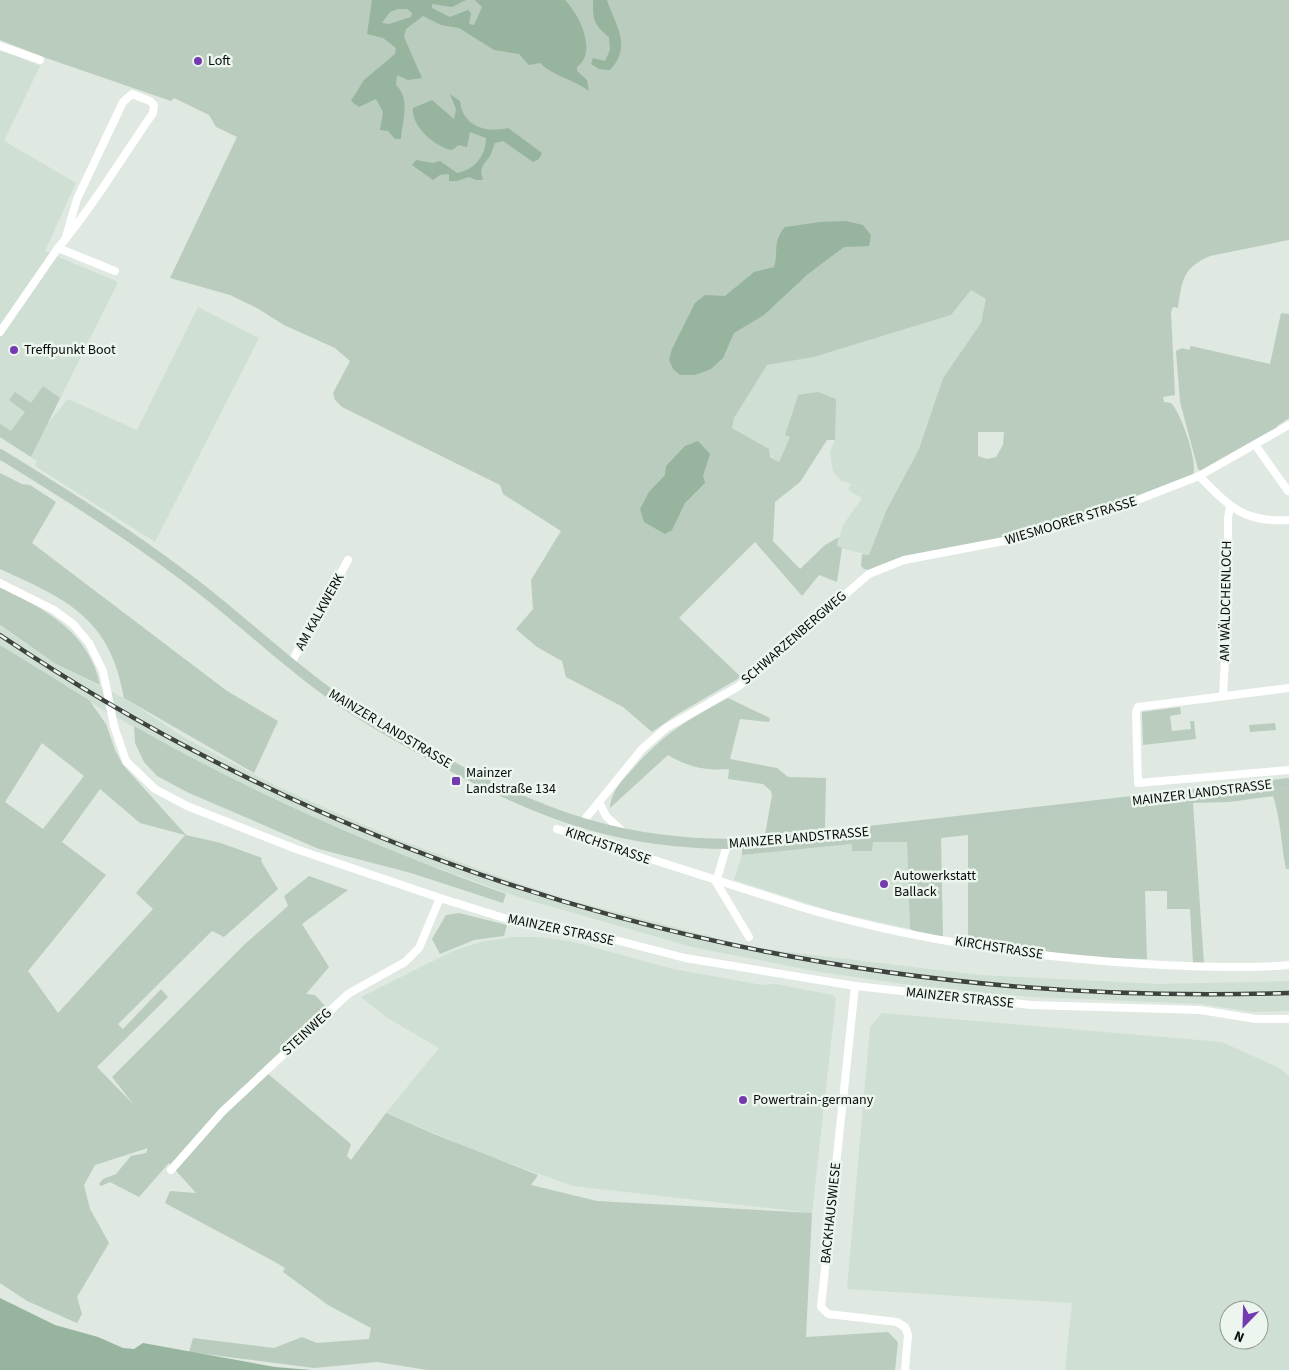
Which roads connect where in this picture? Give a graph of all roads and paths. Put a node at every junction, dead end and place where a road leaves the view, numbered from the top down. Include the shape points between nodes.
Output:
1 (0, 46) edge
2 (40, 60) dead end
3 (65, 240) junction
4 (58, 248) junction
5 (115, 271) dead end
6 (0, 332) edge
7 (1289, 425) edge
8 (1256, 446) junction
9 (0, 454) edge
10 (1199, 476) junction
11 (1288, 491) dead end
12 (1230, 507) junction
13 (1289, 520) edge
14 (348, 560) dead end
15 (0, 583) edge
16 (852, 587) joint
17 (291, 663) junction
18 (1289, 688) edge
19 (1224, 696) junction
20 (1289, 770) edge
21 (1289, 783) edge
22 (599, 802) junction
23 (582, 824) junction
24 (557, 829) dead end
25 (626, 835) junction
26 (726, 845) junction
27 (716, 882) junction
28 (440, 898) junction
29 (750, 937) dead end
30 (1289, 965) edge
31 (855, 986) junction
32 (1289, 1019) edge
33 (171, 1170) dead end
34 (905, 1370) edge

1 - 2 street
3 - 3 street via 154,113 150,100 132,94 124,102 77,199
3 - 4 street
4 - 5 street
4 - 6 street
7 - 8 street, WIESMOORER STRASSE
8 - 10 street, WIESMOORER STRASSE
8 - 11 street
9 - 17 main road, MAINZER LANDSTRASSE via 147,548
10 - 12 street
10 - 16 street, WIESMOORER STRASSE via 1146,498 1050,530 893,564 869,574
12 - 13 street via 1258,519
12 - 19 street, AM WÄLDCHENLOCH
14 - 17 street, AM KALKWERK
15 - 28 street, MAINZER STRASSE via 46,605 73,624 98,658 126,761 137,774 163,793 187,806 296,849
16 - 22 street, SCHWARZENBERGWEG via 739,686 696,709 642,748
17 - 23 main road, MAINZER LANDSTRASSE via 352,709 453,768 504,794
18 - 19 street
19 - 20 street via 1138,706 1138,783
21 - 26 main road, MAINZER LANDSTRASSE
22 - 23 street, SCHWARZENBERGWEG
22 - 25 street via 606,816
23 - 25 main road, MAINZER LANDSTRASSE
24 - 27 street, KIRCHSTRASSE
25 - 26 main road, MAINZER LANDSTRASSE via 680,843
26 - 27 street
27 - 29 street
27 - 30 street, KIRCHSTRASSE via 843,920 1030,954 1199,967
28 - 31 street, MAINZER STRASSE via 504,918 573,929 685,958
28 - 33 street, STEINWEG via 419,948 406,962 348,994 222,1112
31 - 32 street, MAINZER STRASSE via 1031,1005 1200,1010 1256,1019
31 - 34 street, BACKHAUSWIESE via 821,1307 828,1314 897,1322 906,1326

